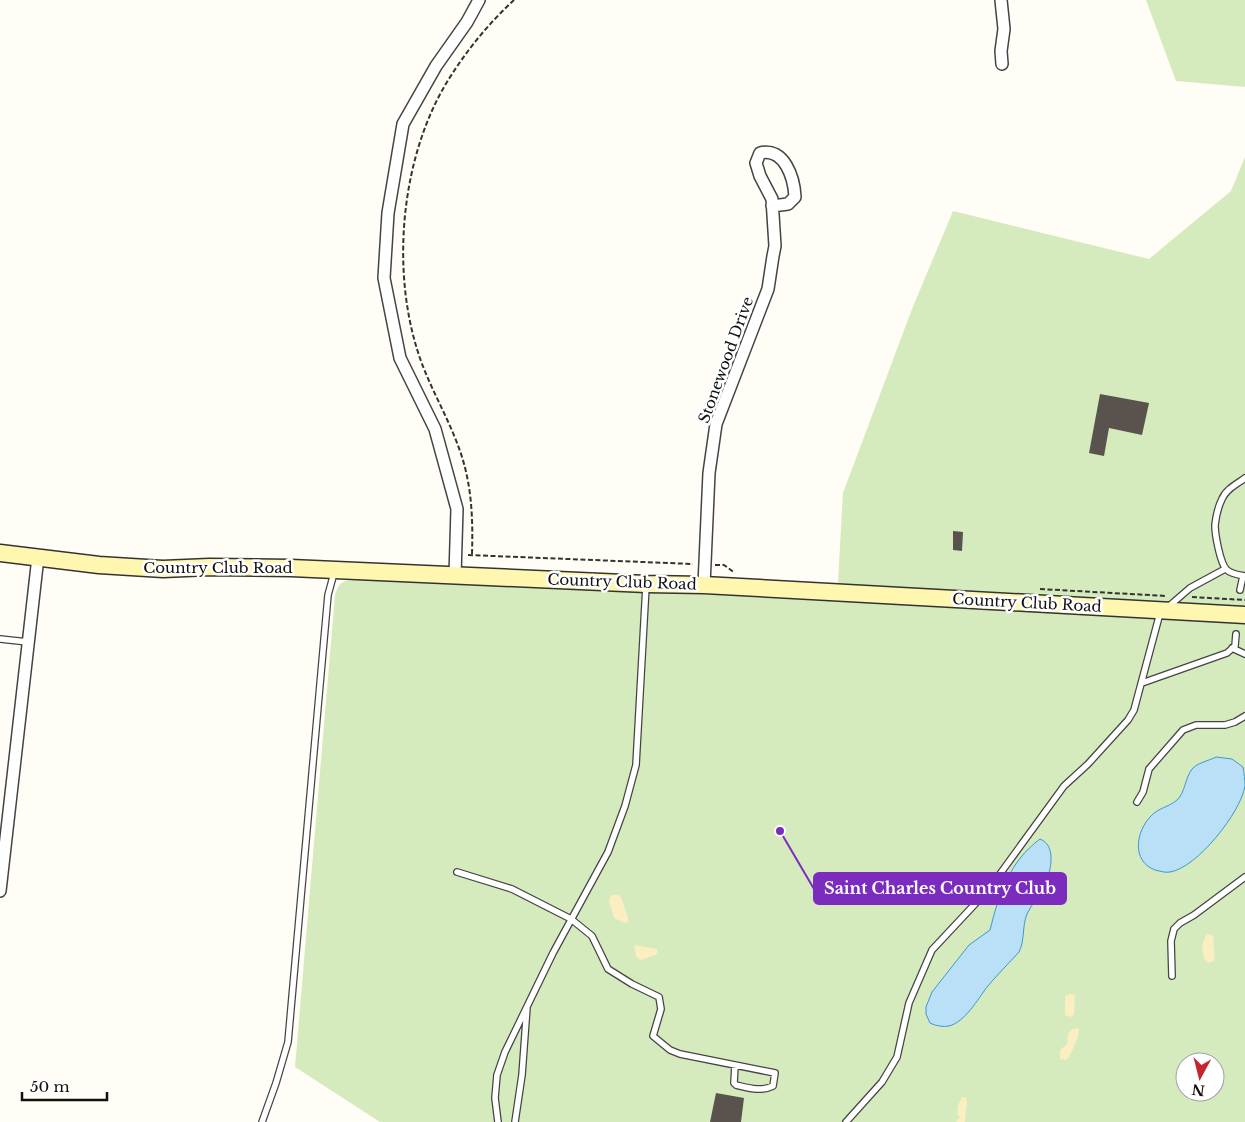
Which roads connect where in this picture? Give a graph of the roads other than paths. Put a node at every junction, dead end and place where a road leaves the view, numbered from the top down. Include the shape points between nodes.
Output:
1 (478, 0) edge
2 (1001, 0) edge
3 (1002, 64) dead end
4 (772, 206) junction
5 (1245, 478) edge
6 (0, 553) edge
7 (38, 558) junction
8 (1225, 569) junction
9 (335, 571) junction
10 (455, 575) junction
11 (1244, 576) edge
12 (646, 584) junction
13 (704, 585) junction
14 (1240, 590) dead end
15 (1162, 611) junction
16 (1245, 615) edge
17 (1236, 634) dead end
18 (0, 639) edge
19 (28, 642) junction
20 (1232, 648) junction
21 (1245, 654) edge
22 (1142, 682) junction
23 (1245, 716) edge
24 (1137, 802) dead end
25 (457, 872) dead end
26 (1245, 877) edge
27 (0, 891) edge
28 (571, 919) junction
29 (1172, 976) dead end
30 (527, 1004) junction
31 (735, 1065) junction
32 (262, 1122) edge
33 (498, 1122) edge
34 (515, 1122) edge
35 (846, 1122) edge

1 - 10 street via 403,124 388,213 384,278 400,358 435,429 457,509
2 - 3 street via 1004,29
4 - 4 street, Stonewood Drive via 788,204 795,197 794,183 778,155 768,151 760,153 756,163
4 - 13 street, Stonewood Drive via 775,246 768,288 716,424
5 - 8 lane via 1222,497 1217,511 1216,533
6 - 7 street, Country Club Road
7 - 9 street, Country Club Road via 100,566
7 - 19 street
8 - 11 lane
8 - 15 lane via 1190,588
9 - 10 street, Country Club Road
9 - 32 lane via 328,595 288,1042
10 - 12 street, Country Club Road
11 - 14 lane
12 - 13 street, Country Club Road
12 - 28 lane via 636,765 608,852
13 - 15 street, Country Club Road
15 - 16 street, Country Club Road
15 - 22 lane
17 - 20 lane
18 - 19 lane
19 - 27 street
20 - 21 lane
20 - 22 lane via 1227,653
22 - 35 lane via 1128,720 1064,786 990,889 932,950 909,1003 897,1057 882,1082
23 - 24 lane via 1225,725 1196,725 1183,730 1149,769
25 - 28 lane via 512,889
26 - 29 lane via 1174,929
28 - 30 lane
28 - 31 lane via 592,936 608,969 659,997 661,1009 653,1036 655,1039 675,1052
30 - 33 lane via 498,1075 495,1098
30 - 34 lane
31 - 31 lane via 775,1073 773,1086 759,1090 736,1085

